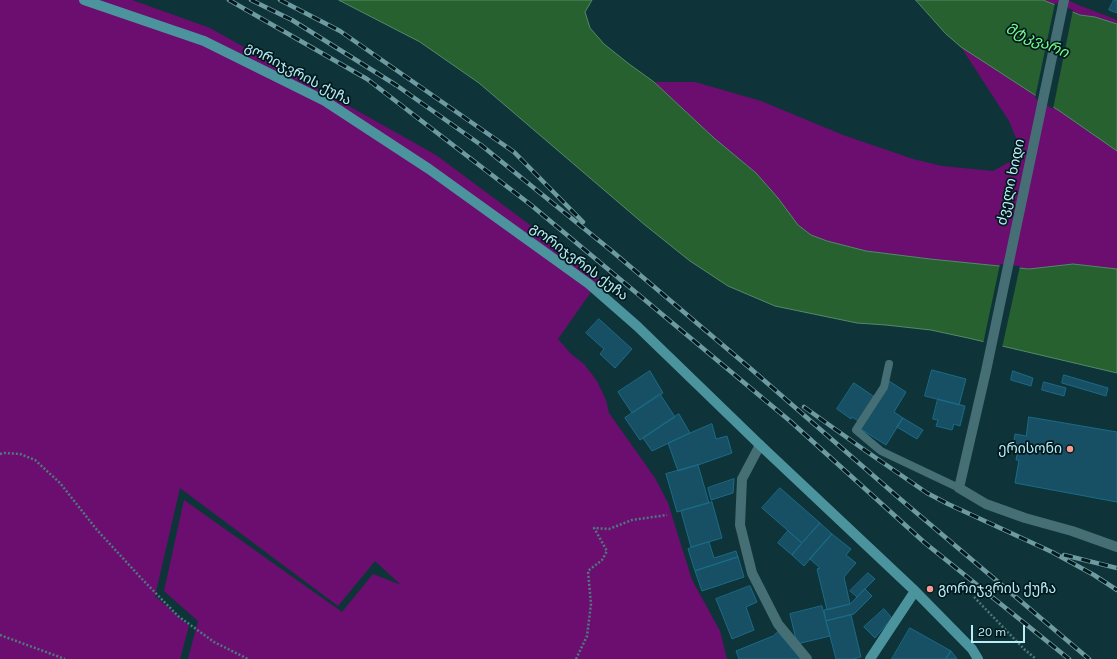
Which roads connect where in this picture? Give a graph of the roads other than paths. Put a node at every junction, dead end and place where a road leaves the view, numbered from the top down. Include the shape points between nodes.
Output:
1 (84, 0) edge
2 (1064, 0) edge
3 (889, 364) dead end
4 (760, 445) junction
5 (959, 488) junction
6 (1117, 547) edge
7 (915, 591) junction
8 (807, 659) edge
9 (870, 659) edge
10 (978, 659) edge

1 - 4 main road, გორიჯვრის ქუჩა via 204,41 338,109 429,170 589,284 637,326
2 - 5 street, ძველი ხიდი
3 - 5 lane via 884,387 856,430 881,451
4 - 7 main road, გორიჯვრის ქუჩა
4 - 8 street via 742,479 740,525 752,573 778,624
5 - 6 street via 986,504
7 - 9 main road
7 - 10 main road, გორიჯვრის ქუჩა via 972,649

